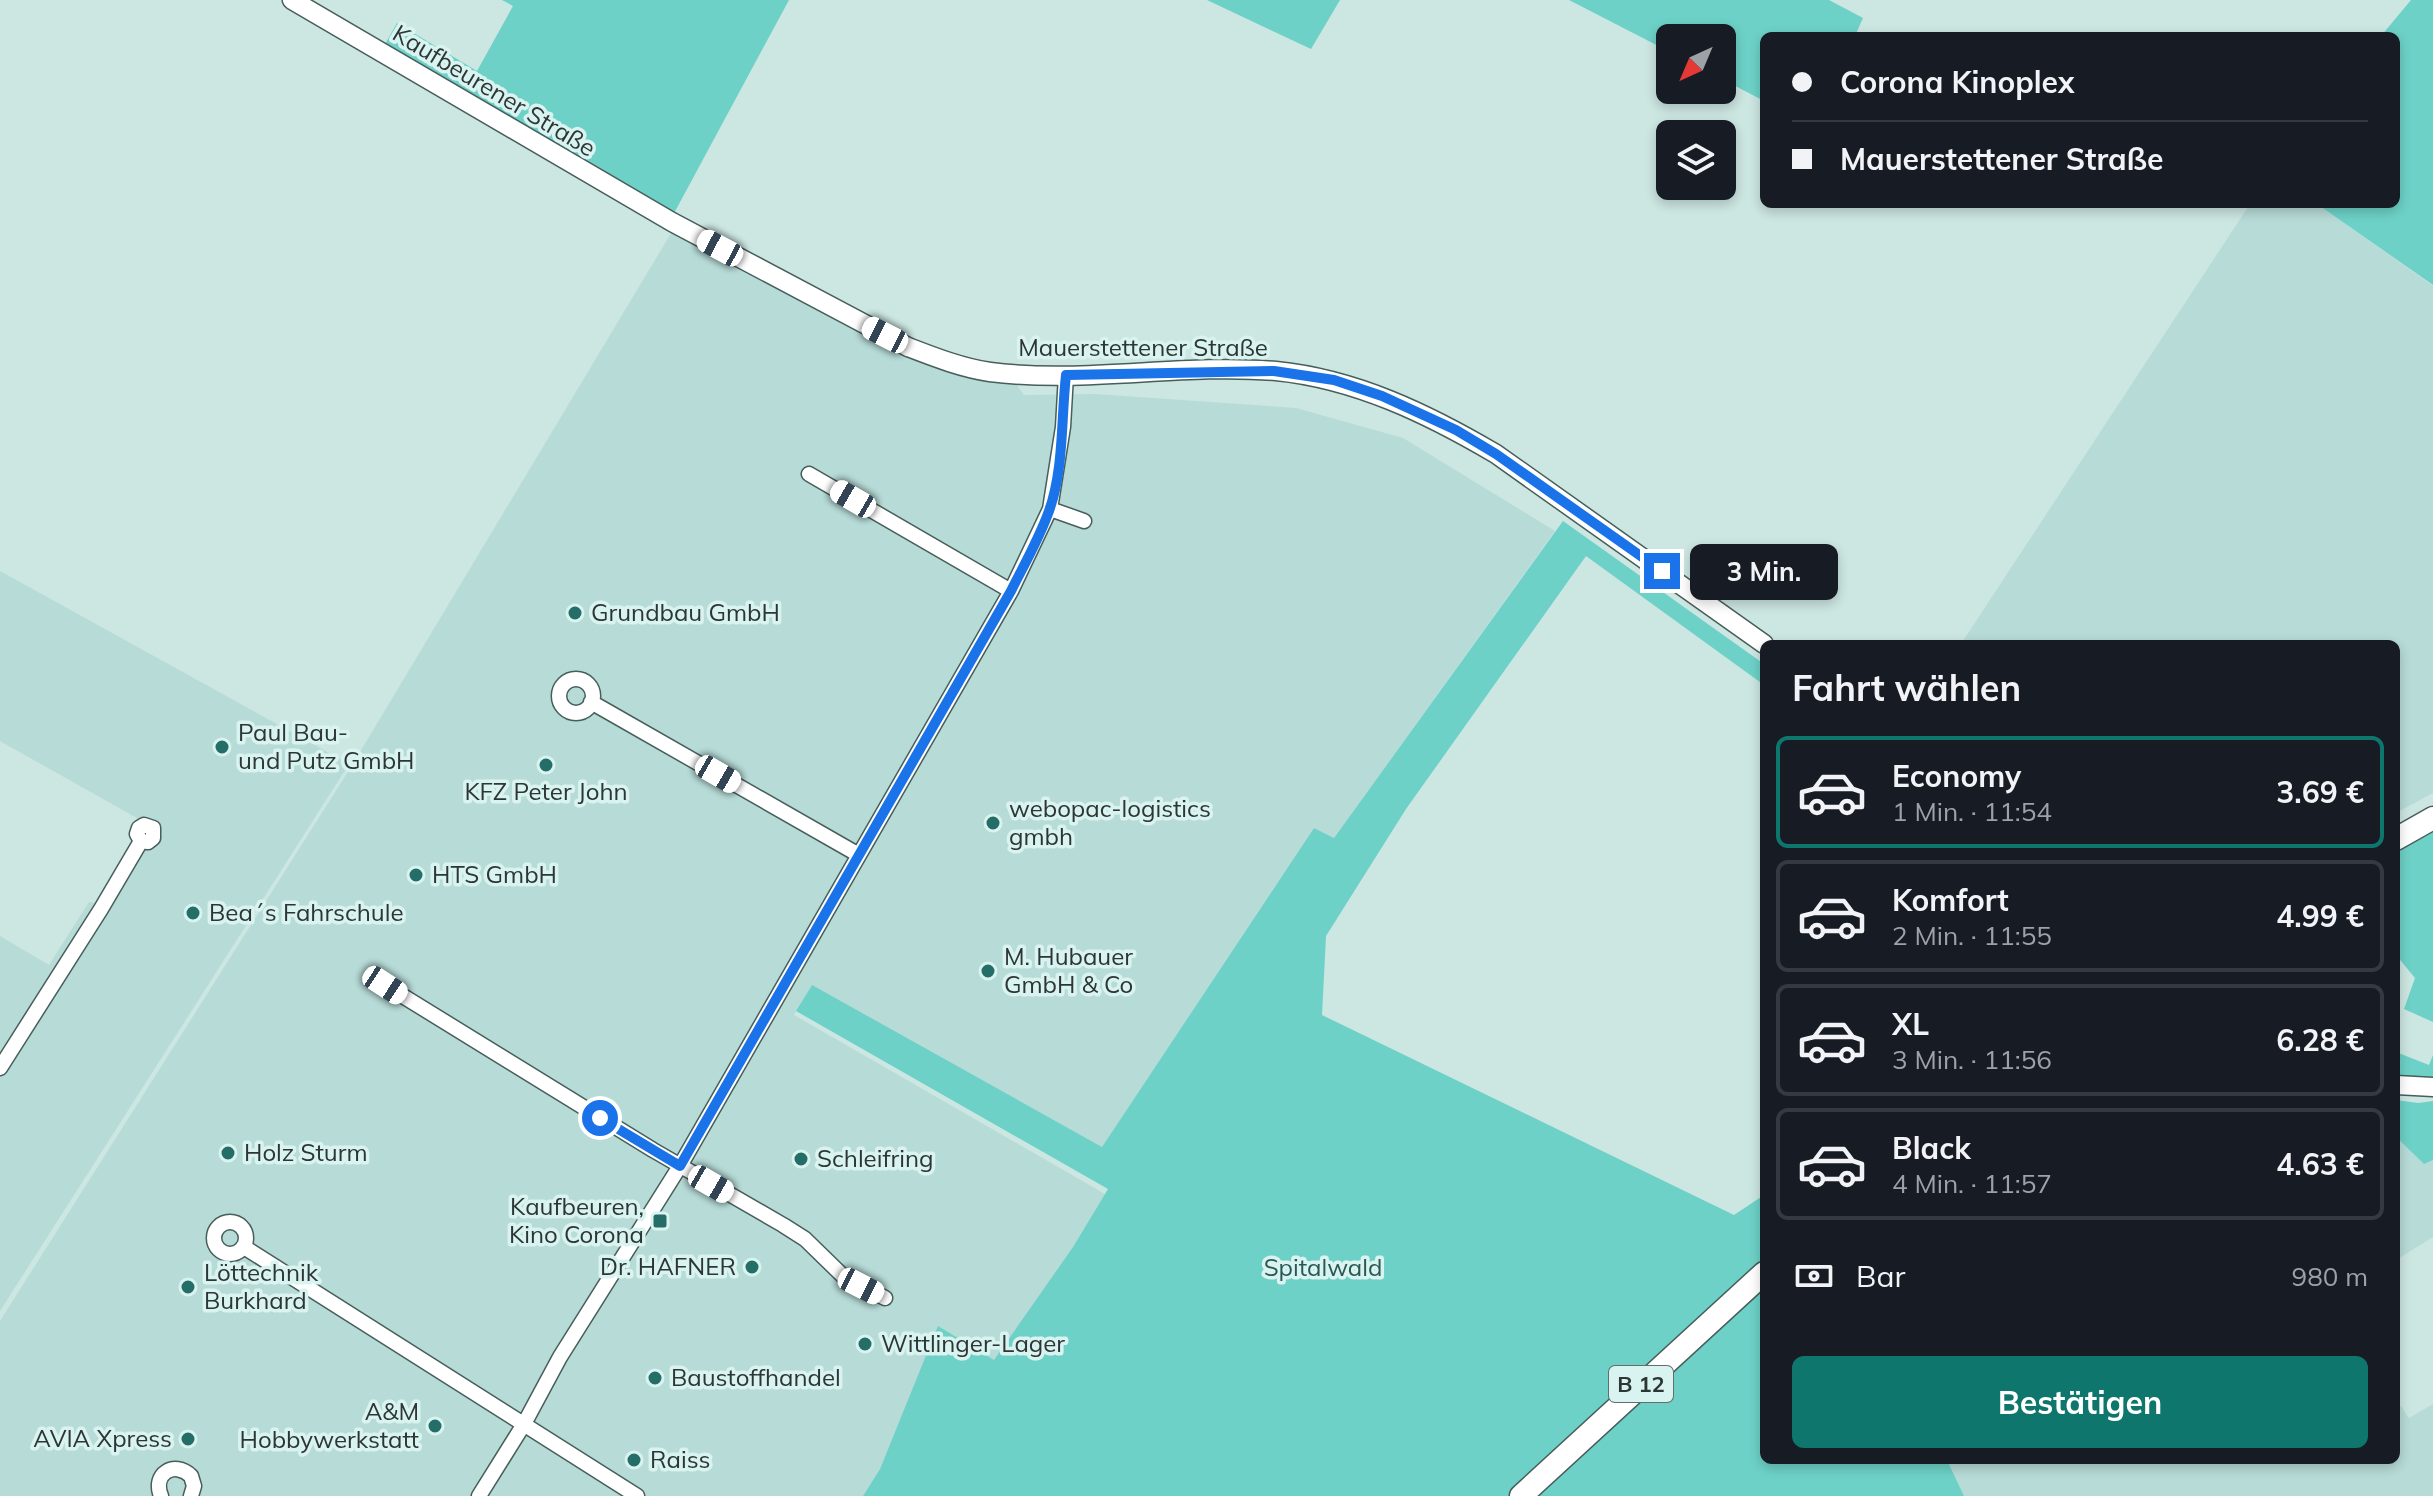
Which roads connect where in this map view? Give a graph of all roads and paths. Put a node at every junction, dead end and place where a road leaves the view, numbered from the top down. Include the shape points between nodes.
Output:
1 (292, 0) edge
2 (672, 222) joint
3 (1066, 375) junction
4 (809, 474) dead end
5 (1050, 509) junction
6 (1084, 521) dead end
7 (1011, 591) junction
8 (1760, 641) edge
9 (591, 702) dead end
10 (2433, 818) edge
11 (2400, 837) edge
12 (141, 841) dead end
13 (859, 855) junction
14 (385, 985) dead end
15 (0, 1068) edge
16 (2400, 1085) edge
17 (2433, 1087) edge
18 (680, 1166) junction
19 (244, 1247) dead end
20 (1760, 1277) edge
21 (885, 1298) dead end
22 (524, 1424) junction
23 (161, 1496) edge
24 (191, 1496) edge
25 (479, 1496) edge
26 (637, 1496) edge
27 (1521, 1496) edge

1 - 2 main road, Kaufbeurener Straße
2 - 3 main road, Mauerstettener Straße via 908,347 988,371
3 - 5 street
3 - 8 main road, Mauerstettener Straße via 1274,371 1334,380 1382,396 1496,454
4 - 7 street
5 - 6 street
5 - 7 street
7 - 13 street
9 - 13 street
10 - 11 main road
12 - 15 street
13 - 18 street
14 - 18 street
16 - 17 main road
18 - 21 street via 805,1239 843,1276
18 - 22 street
19 - 22 street
20 - 27 main road, B 12
22 - 25 street
22 - 26 street
23 - 24 street via 161,1476 177,1468 191,1476

